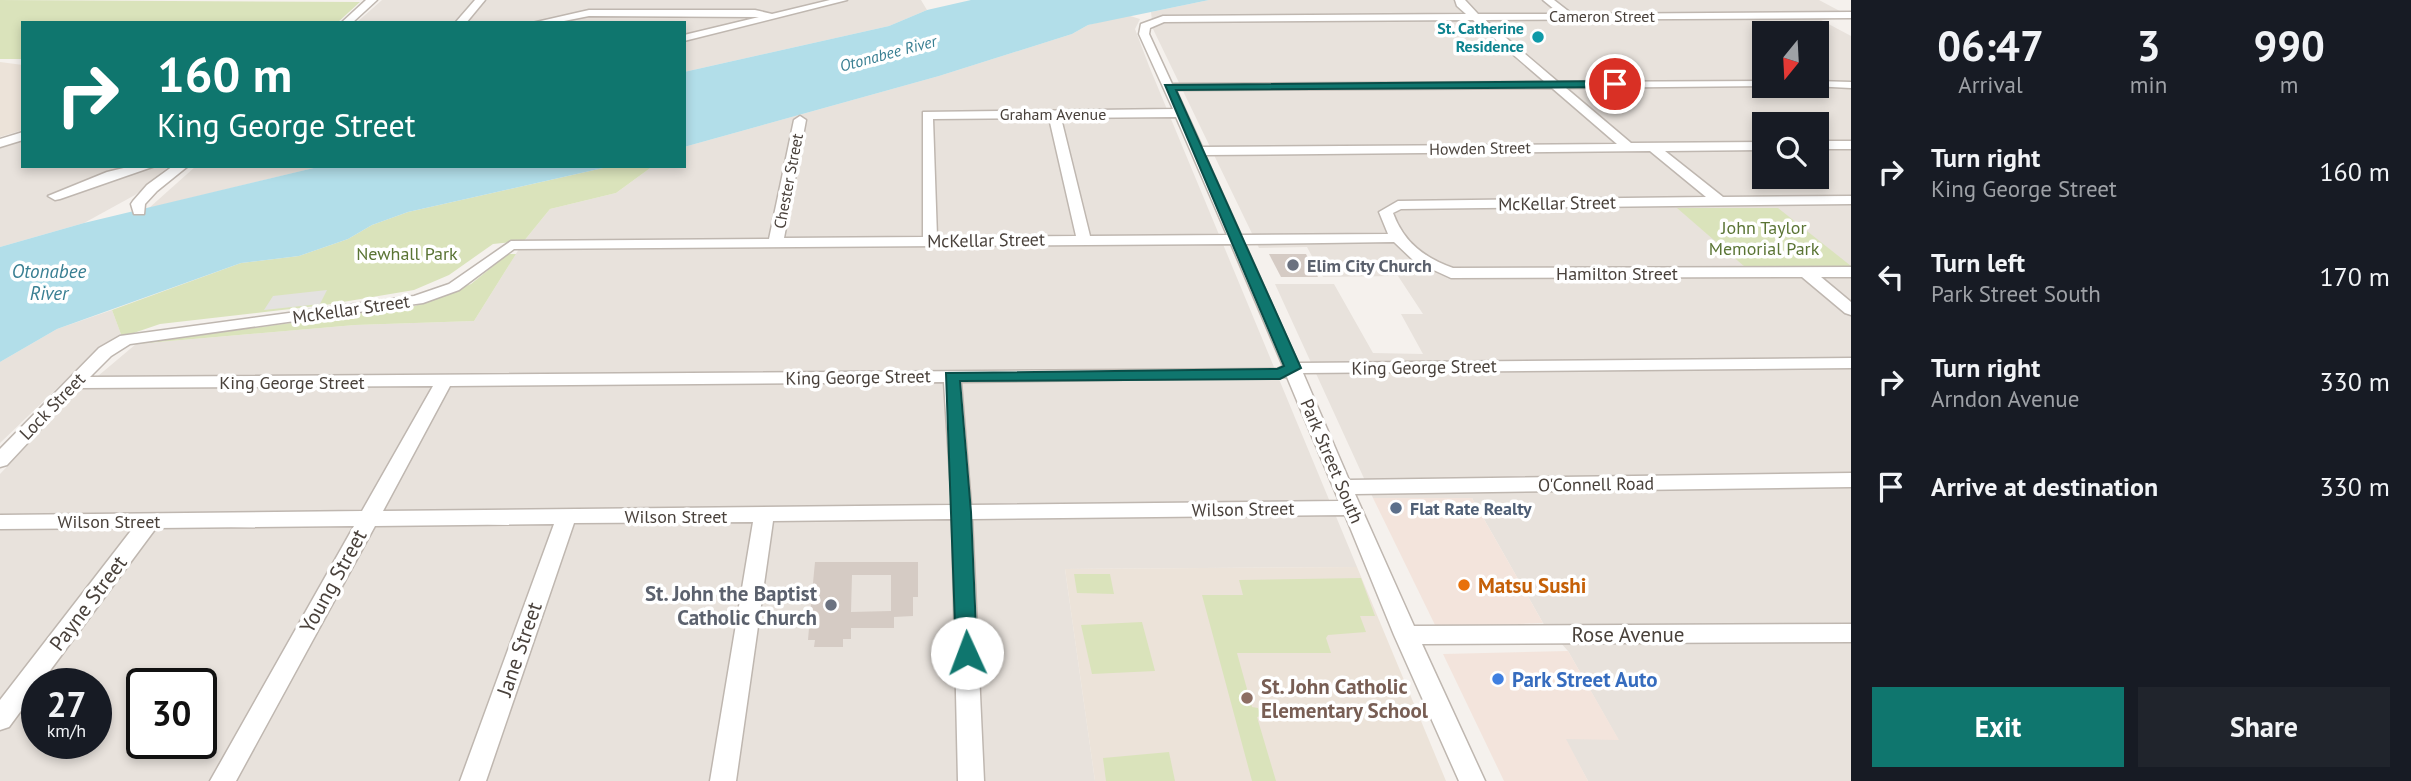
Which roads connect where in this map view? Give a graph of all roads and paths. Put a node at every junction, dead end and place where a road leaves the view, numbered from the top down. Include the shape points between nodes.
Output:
1 (372, 0) edge
2 (480, 0) edge
3 (842, 0) edge
4 (1460, 0) edge
5 (1548, 0) edge
6 (1650, 5) dead end
7 (1744, 5) dead end
8 (1839, 6) dead end
9 (1851, 13) edge
10 (1761, 15) junction
11 (1667, 16) junction
12 (772, 17) junction
13 (1477, 17) junction
14 (1570, 17) junction
15 (348, 21) edge
16 (462, 21) edge
17 (547, 21) edge
18 (1145, 26) joint
19 (686, 38) edge
20 (1752, 84) edge
21 (1829, 84) edge
22 (1555, 85) junction
23 (1851, 85) edge
24 (1169, 87) junction
25 (1180, 113) junction
26 (1054, 114) junction
27 (800, 120) dead end
28 (21, 137) edge
29 (0, 142) edge
30 (1829, 145) edge
31 (1851, 145) edge
32 (1627, 146) junction
33 (1652, 146) junction
34 (1752, 146) edge
35 (1197, 151) junction
36 (141, 168) edge
37 (179, 168) edge
38 (55, 196) dead end
39 (1851, 200) edge
40 (1719, 201) junction
41 (139, 211) dead end
42 (1395, 238) junction
43 (1084, 239) junction
44 (1234, 239) junction
45 (930, 241) junction
46 (776, 242) junction
47 (1851, 272) edge
48 (1807, 273) junction
49 (1851, 310) edge
50 (105, 352) joint
51 (1851, 363) edge
52 (1293, 368) junction
53 (952, 376) junction
54 (444, 381) junction
55 (75, 383) junction
56 (0, 460) edge
57 (1851, 480) edge
58 (1342, 487) junction
59 (1352, 508) junction
60 (962, 512) junction
61 (764, 516) junction
62 (566, 517) junction
63 (367, 520) junction
64 (150, 521) junction
65 (0, 522) edge
66 (1851, 633) edge
67 (1405, 635) junction
68 (0, 719) edge
69 (223, 781) edge
70 (473, 781) edge
71 (723, 781) edge
72 (971, 781) edge
73 (1472, 781) edge

1 - 15 street
2 - 16 street
3 - 12 street
4 - 13 street
5 - 14 street
6 - 11 street
7 - 10 street
8 - 9 street
9 - 10 street, Cameron Street
10 - 11 street, Cameron Street
11 - 14 street, Cameron Street
12 - 17 street via 755,13 589,13
12 - 19 street
13 - 14 street, Cameron Street
13 - 18 street, Cameron Street via 1163,19
13 - 22 street
18 - 24 street, Park Street South via 1144,34
20 - 22 street
21 - 23 street
22 - 24 street
22 - 32 street
24 - 25 street, Park Street South
25 - 26 street, Graham Avenue
25 - 35 street, Park Street South
26 - 43 street
26 - 45 street, Graham Avenue via 927,115
27 - 46 street, Chester Street
28 - 29 street
30 - 31 street
32 - 33 street, Howden Street
32 - 35 street, Howden Street
33 - 34 street, Howden Street
33 - 40 street
35 - 44 street, Park Street South
36 - 38 street
37 - 41 street via 152,188 138,204
39 - 40 street, McKellar Street
40 - 42 street, McKellar Street via 1398,205 1386,212
42 - 44 street, McKellar Street
42 - 48 street, Hamilton Street via 1423,263 1451,273
43 - 44 street, McKellar Street
43 - 45 street, McKellar Street
44 - 52 street, Park Street South
45 - 46 street, McKellar Street
46 - 50 street, McKellar Street via 511,245 454,287 417,300 164,333 126,340
47 - 48 street, Hamilton Street
48 - 49 street
50 - 55 street, Lock Street
51 - 52 street, King George Street
52 - 53 street, King George Street via 1280,374
52 - 58 street, Park Street South
53 - 54 street, King George Street
53 - 60 street
54 - 55 street, King George Street
54 - 63 street, Young Street
55 - 56 street, Lock Street
57 - 58 street, O'Connell Road
58 - 59 street, Park Street South
59 - 60 street, Wilson Street
59 - 67 street, Park Street South
60 - 61 street, Wilson Street
60 - 72 street
61 - 62 street, Wilson Street
61 - 71 street
62 - 63 street, Wilson Street
62 - 70 street, Jane Street
63 - 64 street, Wilson Street
63 - 69 street, Young Street
64 - 65 street, Wilson Street
64 - 68 street, Payne Street
66 - 67 street, Rose Avenue
67 - 73 street, Park Street South

